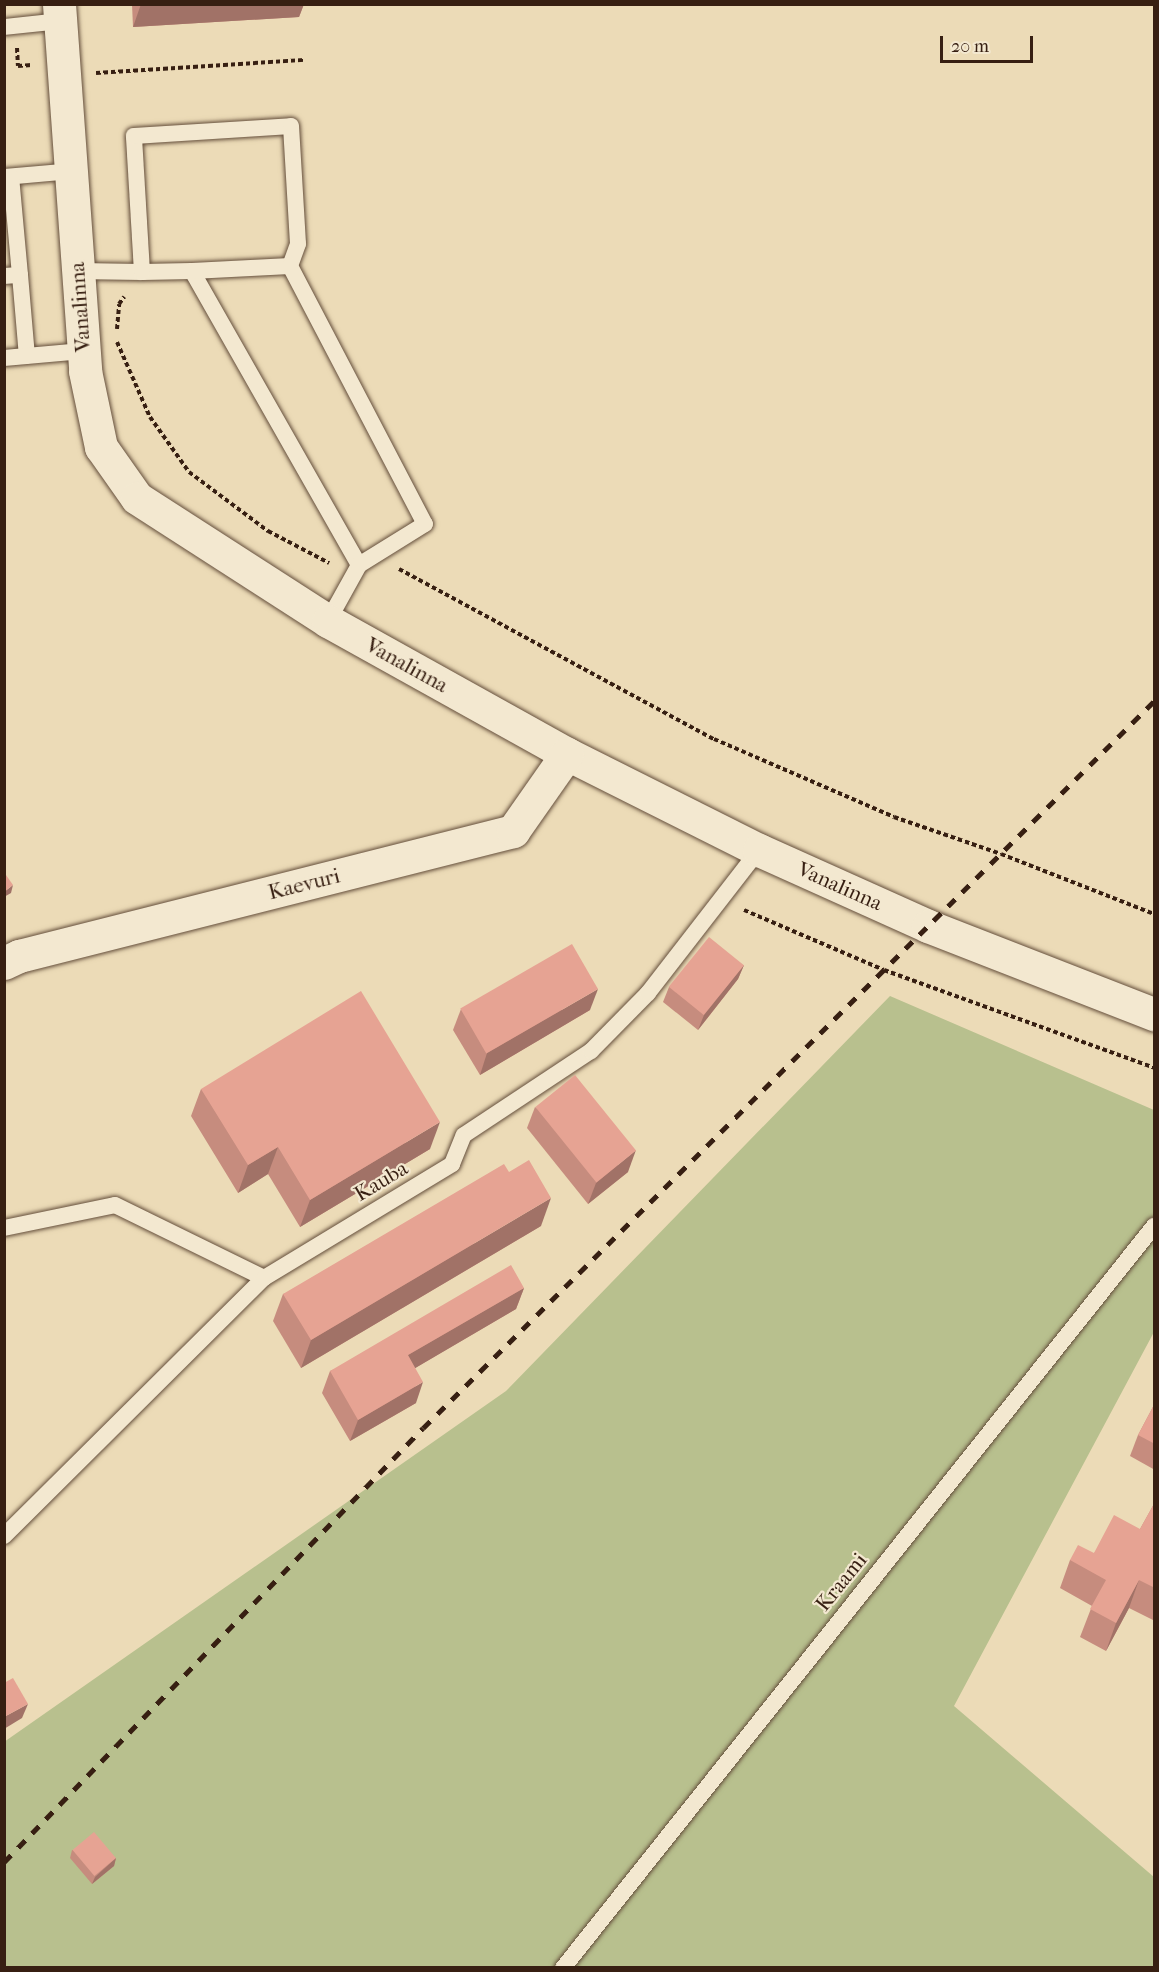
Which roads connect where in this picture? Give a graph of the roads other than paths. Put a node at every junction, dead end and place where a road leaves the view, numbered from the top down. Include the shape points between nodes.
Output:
1 (60, 13) edge
2 (4, 27) edge
3 (72, 171) junction
4 (8, 177) edge
5 (290, 266) junction
6 (77, 271) junction
7 (192, 271) junction
8 (142, 272) junction
9 (12, 275) edge
10 (83, 351) junction
11 (27, 356) junction
12 (4, 358) edge
13 (355, 573) junction
14 (328, 621) junction
15 (567, 754) junction
16 (759, 850) junction
17 (4, 963) edge
18 (1155, 1014) edge
19 (1155, 1226) edge
20 (4, 1228) edge
21 (264, 1278) junction
22 (4, 1536) edge
23 (563, 1968) edge

1 - 2 lane
1 - 3 street, Vanalinna
3 - 4 lane
3 - 6 street, Vanalinna
4 - 9 lane
5 - 7 lane
5 - 8 lane via 298,244 291,126 134,135
5 - 13 lane via 425,524
6 - 8 lane
6 - 10 street, Vanalinna
7 - 8 lane
7 - 13 lane
9 - 11 lane
10 - 11 lane
10 - 14 street, Vanalinna via 101,447 137,498
11 - 12 lane
13 - 14 lane
14 - 15 street, Vanalinna
15 - 16 street, Vanalinna
15 - 17 street, Kaevuri via 513,831
16 - 18 street, Vanalinna via 928,926
16 - 21 lane, Kauba via 648,993 591,1051 464,1135 452,1164
19 - 23 lane, Kraami
20 - 21 lane via 115,1205
21 - 22 lane, Kauba

